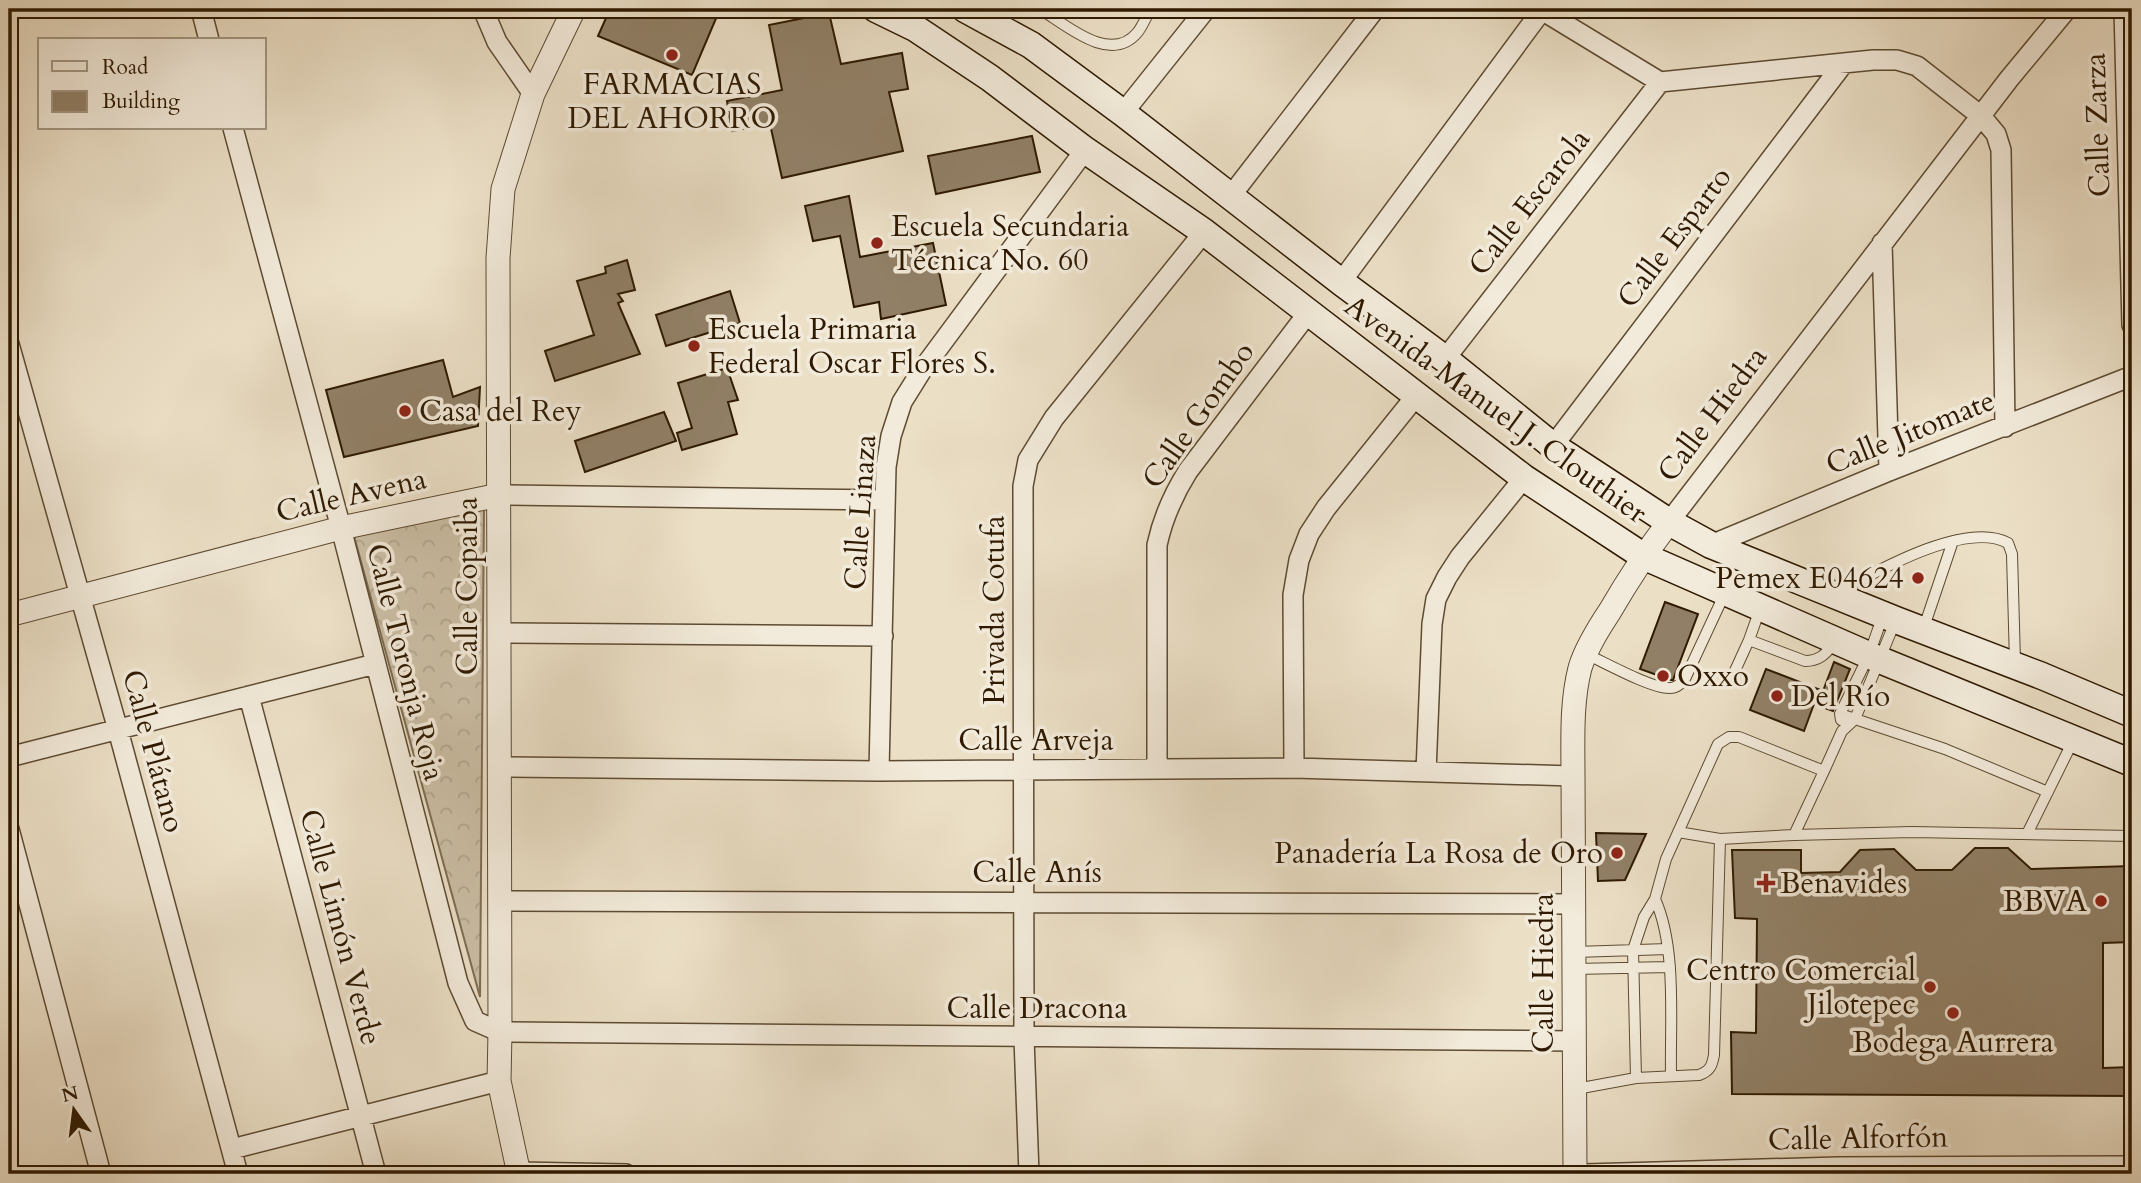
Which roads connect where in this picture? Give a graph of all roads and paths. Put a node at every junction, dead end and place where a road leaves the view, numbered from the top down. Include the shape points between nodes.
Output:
1 (201, 9) edge
2 (483, 9) edge
3 (574, 9) edge
4 (876, 9) edge
5 (965, 9) edge
6 (1040, 9) edge
7 (1151, 9) edge
8 (1206, 9) edge
9 (1375, 9) edge
10 (2067, 9) edge
11 (2124, 9) edge
12 (1541, 10) edge
13 (921, 19) edge
14 (208, 38) edge
15 (1843, 64) junction
16 (1660, 82) junction
17 (533, 94) junction
18 (1123, 113) junction
19 (1981, 116) junction
20 (234, 130) edge
21 (1085, 149) junction
22 (1230, 197) junction
23 (1204, 232) junction
24 (1882, 243) junction
25 (1341, 282) junction
26 (1308, 313) junction
27 (2132, 324) edge
28 (9, 344) edge
29 (1445, 359) junction
30 (2132, 376) edge
31 (1416, 396) junction
32 (2005, 426) junction
33 (1553, 446) junction
34 (1889, 471) junction
35 (1524, 478) junction
36 (499, 495) junction
37 (884, 500) junction
38 (1669, 522) junction
39 (341, 528) junction
40 (1953, 541) junction
41 (1711, 545) junction
42 (1643, 556) junction
43 (1725, 593) junction
44 (1834, 594) junction
45 (80, 596) junction
46 (1761, 608) junction
47 (9, 615) edge
48 (1890, 617) junction
49 (1923, 630) junction
50 (499, 633) junction
51 (883, 636) junction
52 (1749, 640) junction
53 (1837, 641) junction
54 (1586, 653) junction
55 (1874, 658) junction
56 (375, 664) junction
57 (2015, 666) junction
58 (1733, 675) dead end
59 (249, 696) junction
60 (1840, 714) junction
61 (2132, 714) edge
62 (1856, 719) junction
63 (118, 730) junction
64 (1842, 731) junction
65 (2073, 740) junction
66 (9, 757) edge
67 (2132, 763) edge
68 (499, 767) junction
69 (1294, 768) junction
70 (1024, 769) junction
71 (1157, 769) junction
72 (879, 771) junction
73 (1824, 771) junction
74 (1426, 772) junction
75 (1573, 776) junction
76 (2048, 792) junction
77 (9, 829) edge
78 (1678, 832) junction
79 (2027, 834) junction
80 (1794, 835) junction
81 (2132, 836) edge
82 (1720, 839) junction
83 (1655, 899) junction
84 (500, 901) junction
85 (1023, 902) junction
86 (1574, 904) junction
87 (1668, 948) junction
88 (1633, 950) junction
89 (1575, 960) junction
90 (1634, 967) junction
91 (1669, 967) junction
92 (500, 1032) junction
93 (1024, 1038) junction
94 (1574, 1041) junction
95 (1671, 1075) junction
96 (1636, 1078) junction
97 (499, 1081) junction
98 (1575, 1089) junction
99 (361, 1116) junction
100 (232, 1149) junction
101 (2132, 1166) edge
102 (1956, 1170) edge
103 (2083, 1170) edge
104 (1838, 1171) edge
105 (1715, 1172) edge
106 (519, 1173) edge
107 (101, 1174) edge
108 (238, 1174) edge
109 (376, 1174) edge
110 (626, 1174) edge
111 (1029, 1174) edge
112 (1575, 1174) edge
113 (1585, 1174) edge

1 - 14 street
2 - 17 street via 497,41
3 - 17 street, Calle Copaiba
4 - 13 main road, Avenida Manuel J. Clouthier
5 - 18 main road, Avenida Manuel J. Clouthier via 1031,45
6 - 7 lane via 1093,42 1107,45 1137,34
8 - 18 street
9 - 22 street
10 - 19 street, Calle Hiedra
11 - 27 street, Calle Zarza
12 - 16 street
12 - 25 street
13 - 21 main road, Avenida Manuel J. Clouthier
15 - 16 street
15 - 19 street via 1896,60 1917,66
15 - 33 street, Calle Esparto
16 - 29 street, Calle Escarola
17 - 36 street, Calle Copaiba via 503,189 498,258
18 - 22 main road, Avenida Manuel J. Clouthier
19 - 24 street, Calle Hiedra
19 - 32 street via 1996,134 2001,150
20 - 39 street, Calle Toronja Roja
21 - 23 main road, Avenida Manuel J. Clouthier
21 - 37 street, Calle Linaza via 902,401 891,436
22 - 25 main road, Avenida Manuel J. Clouthier
23 - 26 main road, Avenida Manuel J. Clouthier
23 - 70 street, Privada Cotufa via 1054,418 1028,460 1023,486
24 - 34 street
24 - 38 street, Calle Hiedra
25 - 29 main road, Avenida Manuel J. Clouthier
26 - 31 main road, Avenida Manuel J. Clouthier
26 - 71 street, Calle Gombo via 1188,471 1162,522 1157,545
28 - 45 street, Calle Plátano
29 - 33 main road, Avenida Manuel J. Clouthier
30 - 32 street, Calle Jitomate
31 - 35 main road, Avenida Manuel J. Clouthier
31 - 69 street via 1326,508 1308,534 1299,560 1293,596
32 - 34 street, Calle Jitomate
33 - 38 main road, Avenida Manuel J. Clouthier
34 - 41 street, Calle Jitomate
35 - 42 main road, Avenida Manuel J. Clouthier
35 - 74 street via 1460,557 1436,599
36 - 37 street, Calle Avena
36 - 39 street, Calle Avena
36 - 50 street, Calle Copaiba
37 - 51 street, Calle Linaza
38 - 41 main road, Avenida Manuel J. Clouthier
38 - 42 street, Calle Hiedra
39 - 45 street, Calle Avena
39 - 56 street, Calle Toronja Roja
40 - 44 lane via 1899,561
40 - 49 lane
40 - 57 lane via 1996,536 2008,543
41 - 44 main road, Avenida Manuel J. Clouthier
42 - 43 main road, Avenida Manuel J. Clouthier
42 - 54 street, Calle Hiedra
43 - 46 main road, Avenida Manuel J. Clouthier
43 - 54 lane via 1684,681 1676,687 1654,685
44 - 48 main road, Avenida Manuel J. Clouthier
45 - 47 street, Calle Avena
45 - 63 street, Calle Plátano
46 - 52 lane
46 - 53 main road, Avenida Manuel J. Clouthier
48 - 49 main road, Avenida Manuel J. Clouthier
48 - 55 lane
49 - 57 main road, Avenida Manuel J. Clouthier
50 - 51 street
50 - 68 street, Calle Copaiba
51 - 72 street, Calle Linaza
52 - 53 lane via 1805,661 1822,658
52 - 58 lane
53 - 55 main road, Avenida Manuel J. Clouthier
54 - 75 street, Calle Hiedra via 1574,710
55 - 60 lane
55 - 62 lane
55 - 65 main road, Avenida Manuel J. Clouthier
56 - 59 street
56 - 92 street, Calle Toronja Roja via 458,983 475,1021
57 - 61 main road, Avenida Manuel J. Clouthier
59 - 63 street
59 - 99 street, Calle Limón Verde
60 - 62 lane
60 - 64 lane
62 - 64 lane
62 - 76 lane via 1945,749
63 - 66 street
63 - 100 street, Calle Plátano
64 - 73 lane
65 - 67 main road, Avenida Manuel J. Clouthier
65 - 76 lane
68 - 72 street, Calle Arveja
68 - 84 street, Calle Copaiba
69 - 71 street, Calle Arveja
69 - 74 street, Calle Arveja
70 - 71 street, Calle Arveja
70 - 72 street, Calle Arveja
70 - 85 street, Privada Cotufa
73 - 78 lane via 1739,737 1723,739
73 - 80 lane
74 - 75 street, Calle Arveja
75 - 86 street, Calle Hiedra
76 - 79 lane
77 - 107 street
78 - 82 lane
78 - 83 lane
79 - 80 lane
79 - 81 lane
80 - 82 lane
82 - 95 lane via 1714,1055 1708,1071
83 - 87 lane
83 - 88 lane
84 - 85 street, Calle Anís
84 - 92 street, Calle Copaiba
85 - 86 street, Calle Anís
85 - 93 street, Privada Cotufa
86 - 89 street, Calle Hiedra
87 - 88 lane
87 - 91 lane
88 - 89 lane
88 - 90 lane
89 - 90 lane
89 - 94 street, Calle Hiedra
90 - 91 lane
90 - 96 lane
91 - 95 lane
92 - 93 street, Calle Dracona
92 - 97 street, Calle Copaiba
93 - 94 street, Calle Dracona
93 - 111 street, Privada Cotufa
94 - 98 street, Calle Hiedra
95 - 96 lane
96 - 98 lane
97 - 99 street
97 - 106 street, Calle Copaiba
98 - 112 street, Calle Hiedra
99 - 100 street
99 - 109 street, Calle Limón Verde
100 - 108 street, Calle Plátano
101 - 103 street, Calle Alforfón
102 - 103 street, Calle Alforfón
102 - 104 street, Calle Alforfón
104 - 105 street, Calle Alforfón
105 - 113 street, Calle Alforfón
106 - 110 street

